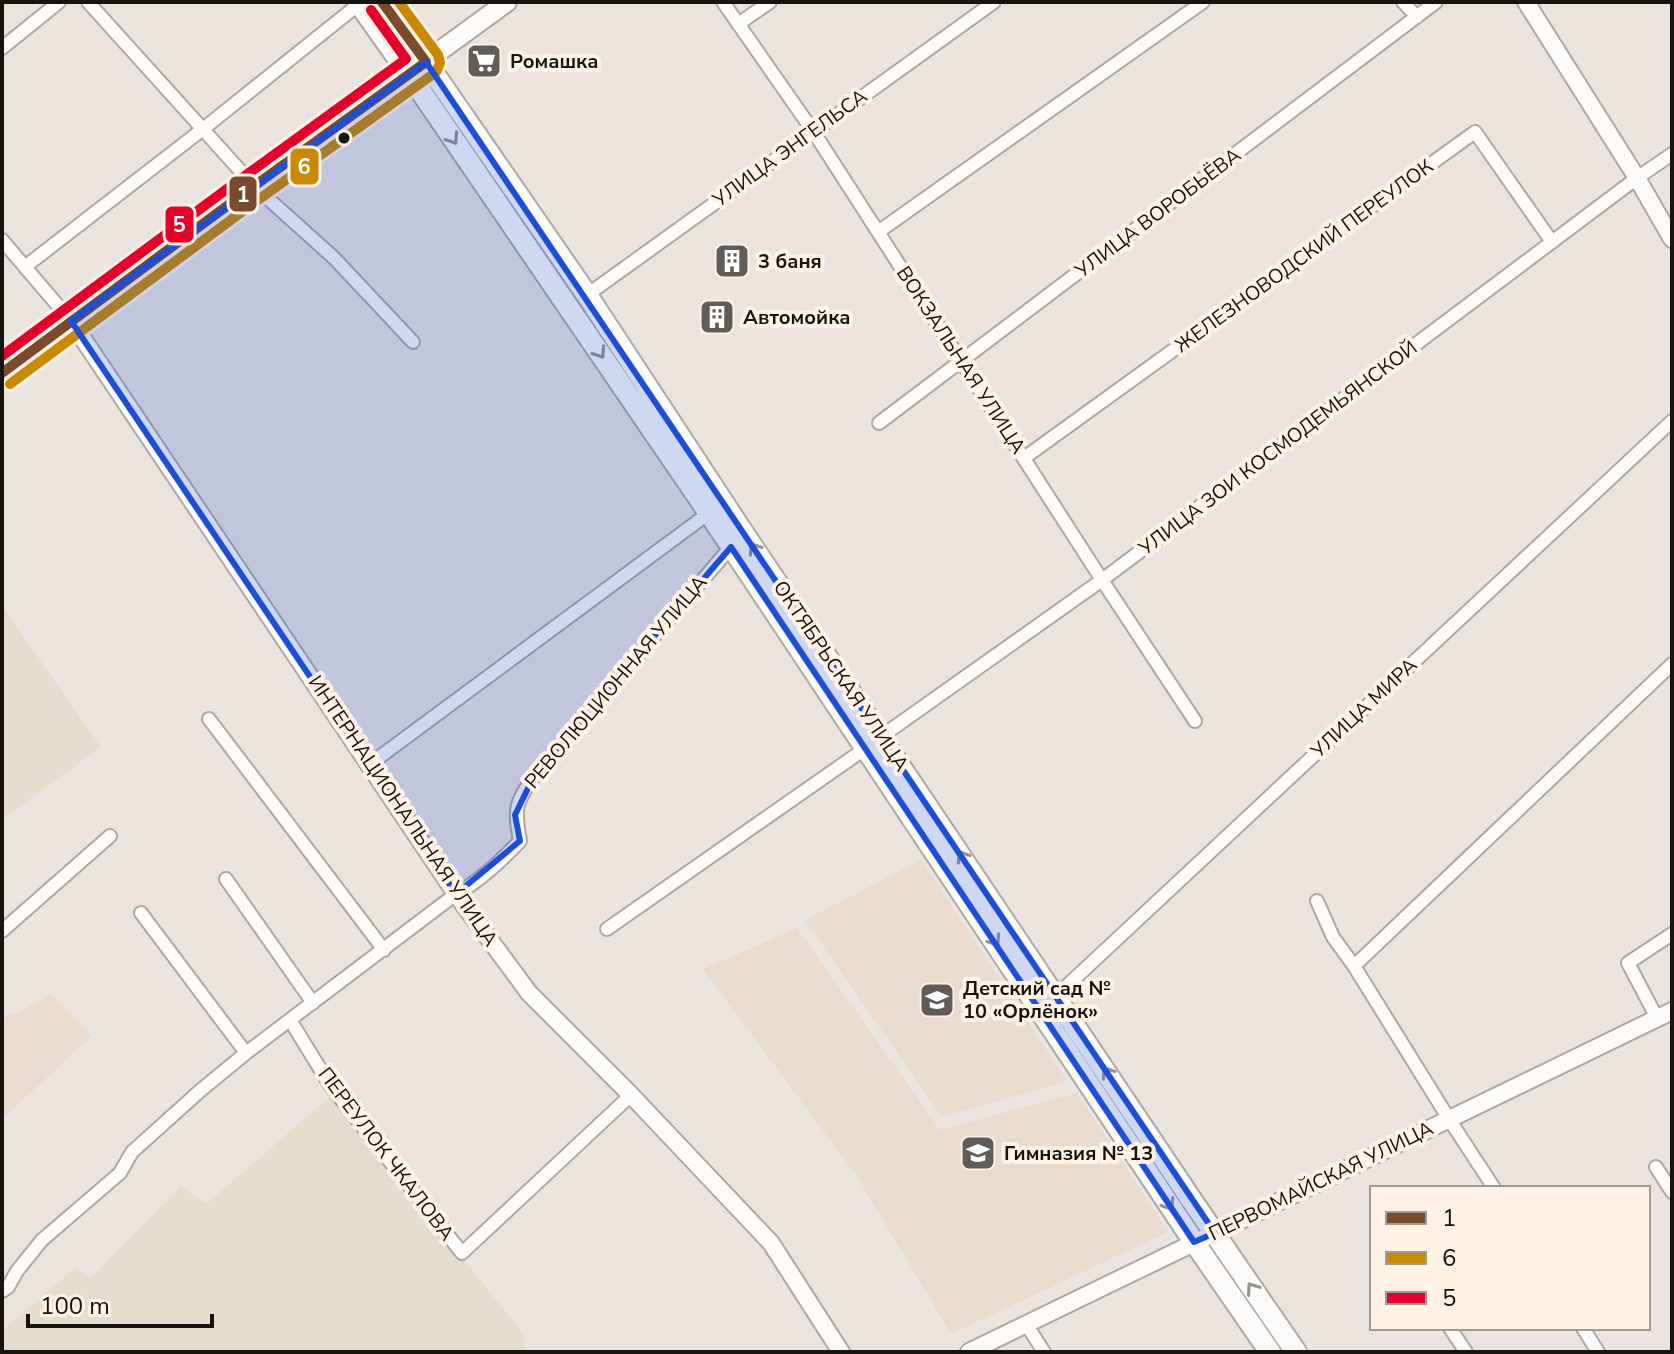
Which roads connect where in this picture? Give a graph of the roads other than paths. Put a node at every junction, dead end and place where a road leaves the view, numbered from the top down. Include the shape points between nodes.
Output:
1 (59, 2) edge
2 (88, 2) edge
3 (382, 2) edge
4 (507, 2) edge
5 (723, 2) edge
6 (770, 2) edge
7 (994, 2) edge
8 (1203, 2) edge
9 (1403, 2) edge
10 (1436, 2) edge
11 (1526, 2) edge
12 (358, 3) edge
13 (1417, 17) junction
14 (738, 24) junction
15 (2, 48) edge
16 (426, 62) junction
17 (409, 74) junction
18 (203, 129) junction
19 (813, 131) junction
20 (1672, 154) edge
21 (1637, 178) junction
22 (254, 186) junction
23 (878, 232) junction
24 (1672, 239) edge
25 (2, 240) edge
26 (1552, 242) junction
27 (26, 266) junction
28 (587, 295) junction
29 (71, 321) junction
30 (413, 342) dead end
31 (961, 361) junction
32 (2, 373) edge
33 (1672, 421) edge
34 (879, 423) dead end
35 (1024, 458) junction
36 (709, 513) junction
37 (731, 547) junction
38 (1102, 580) junction
39 (1672, 664) edge
40 (209, 719) dead end
41 (1195, 721) dead end
42 (874, 742) junction
43 (370, 764) junction
44 (110, 836) dead end
45 (226, 879) dead end
46 (456, 894) junction
47 (1317, 901) dead end
48 (141, 913) dead end
49 (607, 929) dead end
50 (2, 931) edge
51 (1672, 934) edge
52 (384, 950) junction
53 (1354, 966) junction
54 (1056, 996) junction
55 (313, 1003) junction
56 (1664, 1014) edge
57 (290, 1020) junction
58 (246, 1053) junction
59 (631, 1095) junction
60 (1449, 1119) junction
61 (1656, 1167) dead end
62 (1493, 1186) edge
63 (1672, 1192) edge
64 (1215, 1233) junction
65 (1194, 1242) junction
66 (2, 1291) edge
67 (1026, 1324) junction
68 (1451, 1330) edge
69 (1584, 1330) edge
70 (841, 1352) edge
71 (969, 1352) edge
72 (1044, 1352) edge
73 (1270, 1352) edge
74 (1296, 1352) edge
75 (1466, 1352) edge
76 (1598, 1352) edge

1 - 15 street
2 - 18 street
3 - 16 main road, ОКТЯБРЬСКАЯ УЛИЦА
4 - 16 main road
5 - 14 street, ВОКЗАЛЬНАЯ УЛИЦА
6 - 14 street
7 - 19 street, УЛИЦА ЭНГЕЛЬСА
8 - 23 street
9 - 13 street
10 - 13 street, УЛИЦА ВОРОБЬЁВА
11 - 21 street
12 - 17 main road, ОКТЯБРЬСКАЯ УЛИЦА
12 - 18 street
13 - 31 street, УЛИЦА ВОРОБЬЁВА
14 - 19 street, ВОКЗАЛЬНАЯ УЛИЦА
16 - 17 main road
16 - 28 main road, ОКТЯБРЬСКАЯ УЛИЦА
17 - 22 main road
17 -> 36 main road, ОКТЯБРЬСКАЯ УЛИЦА
18 - 22 street
18 - 27 street
19 - 23 street, ВОКЗАЛЬНАЯ УЛИЦА
19 - 28 street, УЛИЦА ЭНГЕЛЬСА
20 - 21 street, УЛИЦА ЗОИ КОСМОДЕМЬЯНСКОЙ
21 - 24 street
21 - 26 street, УЛИЦА ЗОИ КОСМОДЕМЬЯНСКОЙ
22 - 29 main road
22 - 30 street via 334,258
23 - 31 street, ВОКЗАЛЬНАЯ УЛИЦА
25 - 27 street, ИНТЕРНАЦИОНАЛЬНАЯ УЛИЦА
26 - 35 street, ЖЕЛЕЗНОВОДСКИЙ ПЕРЕУЛОК via 1475,132
26 - 38 street, УЛИЦА ЗОИ КОСМОДЕМЬЯНСКОЙ
27 - 29 street, ИНТЕРНАЦИОНАЛЬНАЯ УЛИЦА
42 -> 28 main road, ОКТЯБРЬСКАЯ УЛИЦА
29 - 32 main road
29 - 43 street, ИНТЕРНАЦИОНАЛЬНАЯ УЛИЦА
31 - 34 street, УЛИЦА ВОРОБЬЁВА
31 - 35 street, ВОКЗАЛЬНАЯ УЛИЦА
33 - 54 street, УЛИЦА МИРА
35 - 38 street, ВОКЗАЛЬНАЯ УЛИЦА
36 - 37 main road, ОКТЯБРЬСКАЯ УЛИЦА
36 - 43 street
37 - 42 main road, ОКТЯБРЬСКАЯ УЛИЦА
37 - 46 street, РЕВОЛЮЦИОННАЯ УЛИЦА via 534,776 515,815 520,841
38 - 41 street, ВОКЗАЛЬНАЯ УЛИЦА
38 - 42 street, УЛИЦА ЗОИ КОСМОДЕМЬЯНСКОЙ
39 - 53 street
40 - 52 street
42 - 49 street, УЛИЦА ЗОИ КОСМОДЕМЬЯНСКОЙ
54 -> 42 main road, ОКТЯБРЬСКАЯ УЛИЦА
42 -> 65 main road, ОКТЯБРЬСКАЯ УЛИЦА
43 - 46 street, ИНТЕРНАЦИОНАЛЬНАЯ УЛИЦА
44 - 50 street
45 - 55 street
46 - 52 street, РЕВОЛЮЦИОННАЯ УЛИЦА
46 - 59 street, ИНТЕРНАЦИОНАЛЬНАЯ УЛИЦА via 529,993
47 - 53 street
48 - 58 street
51 - 56 street via 1628,963
52 - 55 street, РЕВОЛЮЦИОННАЯ УЛИЦА
53 - 60 street
64 -> 54 main road, ОКТЯБРЬСКАЯ УЛИЦА
55 - 57 street, РЕВОЛЮЦИОННАЯ УЛИЦА
56 - 60 street, ПЕРВОМАЙСКАЯ УЛИЦА
57 - 58 street, РЕВОЛЮЦИОННАЯ УЛИЦА
57 - 59 street, ПЕРЕУЛОК ЧКАЛОВА via 330,1085 462,1253
58 - 66 street, РЕВОЛЮЦИОННАЯ УЛИЦА via 132,1152 120,1173 42,1240
59 - 70 street, ИНТЕРНАЦИОНАЛЬНАЯ УЛИЦА via 771,1243
60 - 62 street
60 - 64 street, ПЕРВОМАЙСКАЯ УЛИЦА
61 - 63 street
64 - 65 street, ПЕРВОМАЙСКАЯ УЛИЦА
74 -> 64 main road, ОКТЯБРЬСКАЯ УЛИЦА
65 - 67 street, ПЕРВОМАЙСКАЯ УЛИЦА
65 - 73 main road, ОКТЯБРЬСКАЯ УЛИЦА
67 - 71 street, ПЕРВОМАЙСКАЯ УЛИЦА
67 - 72 street
68 - 75 street
69 - 76 street

